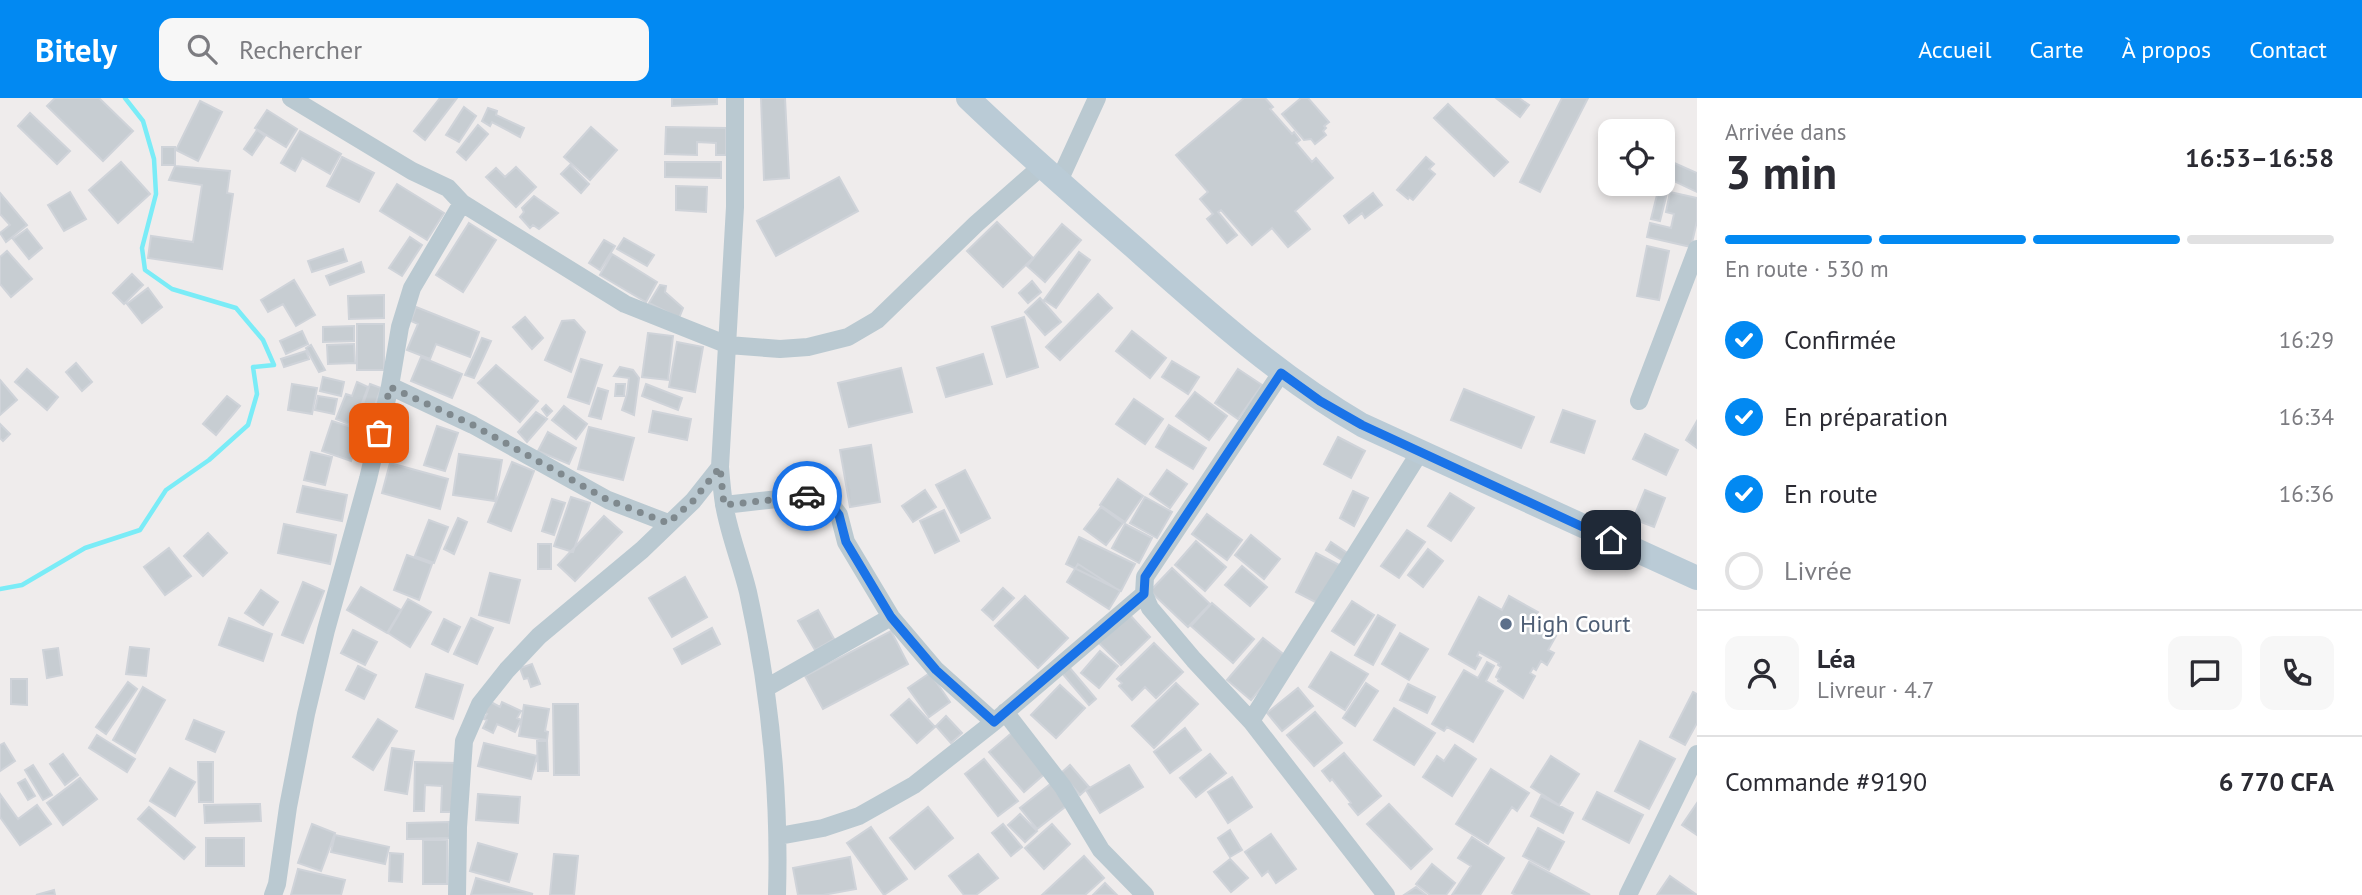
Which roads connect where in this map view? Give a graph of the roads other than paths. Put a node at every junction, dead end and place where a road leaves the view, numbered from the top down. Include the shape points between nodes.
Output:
1 (291, 98) edge
2 (735, 98) edge
3 (968, 98) edge
4 (1097, 98) edge
5 (1050, 173) junction
6 (462, 203) junction
7 (1697, 249) edge
8 (728, 345) junction
9 (1281, 373) junction
10 (390, 387) junction
11 (1639, 401) dead end
12 (1420, 452) junction
13 (720, 467) junction
14 (724, 505) junction
15 (668, 523) junction
16 (1697, 578) edge
17 (1144, 594) junction
18 (891, 617) junction
19 (766, 688) junction
20 (999, 717) junction
21 (1251, 721) junction
22 (1697, 754) edge
23 (1690, 786) edge
24 (779, 836) junction
25 (273, 895) edge
26 (457, 895) edge
27 (777, 895) edge
28 (1145, 895) edge
29 (1385, 895) edge
30 (1628, 895) edge

1 - 6 street via 448,188
2 - 8 street
3 - 5 street
4 - 5 street
5 - 8 street via 976,224 877,320 848,337 780,349
5 - 9 street
6 - 8 street via 625,304
6 - 10 street via 412,288
7 - 11 street
8 - 13 street
9 - 12 street via 1362,425
9 - 17 street via 1145,577
10 - 15 street via 473,425 608,500
10 - 25 street via 306,714
12 - 16 street
12 - 21 street
13 - 14 street
13 - 15 street
14 - 18 street via 814,495 827,499 839,515 846,542
14 - 19 street
15 - 26 street via 539,636 480,704 464,741
17 - 20 street
17 - 21 street via 1150,608
18 - 19 street
18 - 20 street via 936,670
19 - 24 street
20 - 24 street via 914,785 859,816
20 - 28 street via 1063,786 1101,850
21 - 29 street
22 - 23 street
23 - 30 street
24 - 27 street

